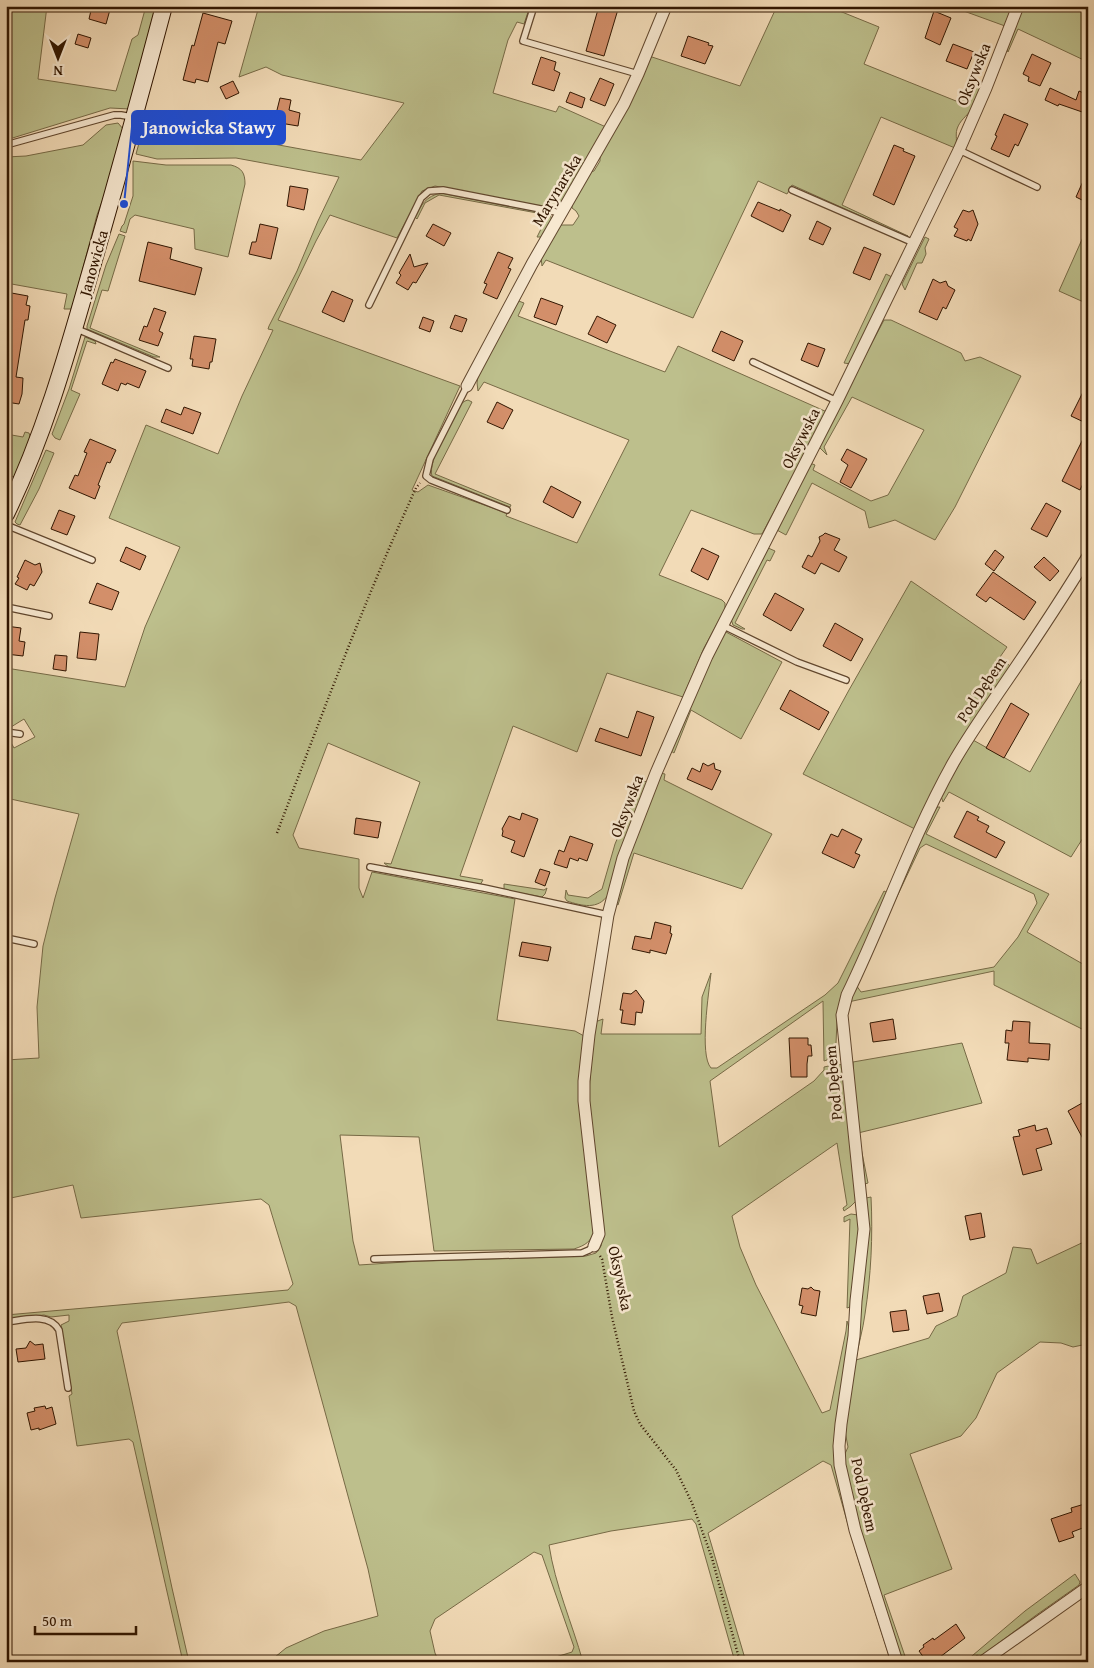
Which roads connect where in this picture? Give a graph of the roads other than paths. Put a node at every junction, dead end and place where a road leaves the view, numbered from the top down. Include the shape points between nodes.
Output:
1 (164, 6) edge
2 (534, 6) edge
3 (666, 6) edge
4 (1018, 6) edge
5 (638, 74) junction
6 (134, 118) junction
7 (6, 145) edge
8 (959, 150) junction
9 (1038, 187) dead end
10 (792, 190) dead end
11 (561, 213) junction
12 (914, 243) junction
13 (369, 305) dead end
14 (75, 328) junction
15 (752, 362) dead end
16 (168, 368) dead end
17 (467, 386) joint
18 (837, 401) junction
19 (507, 510) dead end
20 (6, 514) edge
21 (6, 525) edge
22 (1088, 556) edge
23 (92, 560) dead end
24 (6, 607) edge
25 (49, 616) dead end
26 (722, 625) junction
27 (846, 680) dead end
28 (6, 732) edge
29 (20, 734) dead end
30 (370, 867) dead end
31 (608, 915) junction
32 (6, 938) edge
33 (34, 944) dead end
34 (594, 1246) joint
35 (374, 1260) dead end
36 (6, 1322) edge
37 (68, 1388) dead end
38 (1088, 1587) edge
39 (897, 1662) edge
40 (982, 1662) edge

1 - 6 street, Janowicka
2 - 5 lane via 523,41
3 - 5 street, Marynarska
4 - 8 street, Oksywska
5 - 11 street, Marynarska via 610,131
6 - 7 lane via 114,116
6 - 14 street, Janowicka
8 - 9 lane
8 - 12 street, Oksywska
10 - 12 lane
11 - 13 lane via 443,190 429,191 421,198
11 - 17 street, Marynarska
12 - 18 street, Oksywska
14 - 16 lane
14 - 20 street, Janowicka via 41,431
15 - 18 lane
17 - 19 lane via 430,459 426,476
18 - 26 street, Oksywska
21 - 23 lane
22 - 39 street, Pod Dębem via 972,732 933,800 843,1008 864,1229 841,1424 840,1465 855,1530
24 - 25 lane
26 - 27 lane via 797,662
26 - 31 street, Oksywska via 636,823
28 - 29 lane
30 - 31 lane
31 - 34 street, Oksywska via 584,1081 599,1234
32 - 33 lane
34 - 35 lane via 582,1253
36 - 37 lane via 37,1319 56,1325
38 - 40 street

